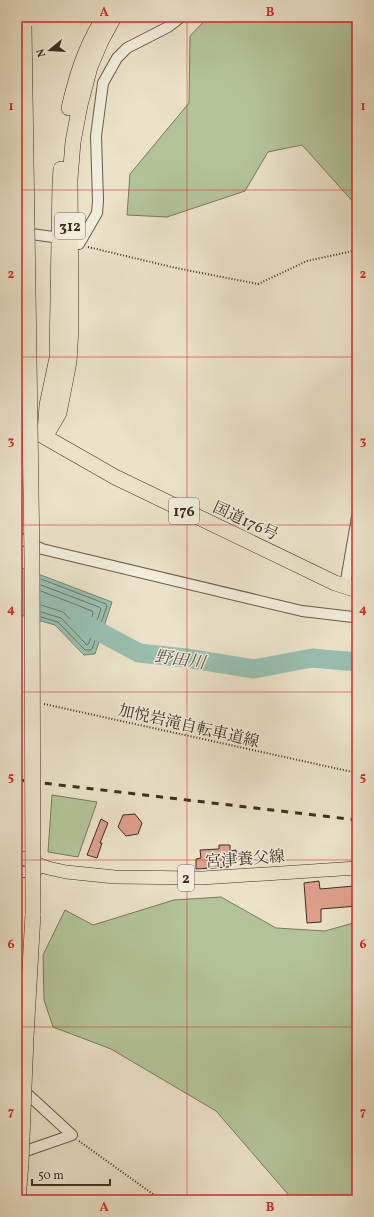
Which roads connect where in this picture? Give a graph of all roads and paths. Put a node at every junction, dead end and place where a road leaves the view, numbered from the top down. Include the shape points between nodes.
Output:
1 (104, 17) edge
2 (114, 17) edge
3 (181, 17) edge
4 (24, 21) edge
5 (17, 232) edge
6 (53, 237) dead end
7 (77, 244) joint
8 (357, 245) edge
9 (17, 421) edge
10 (45, 437) junction
11 (357, 517) edge
12 (17, 538) edge
13 (351, 588) edge
14 (357, 614) edge
15 (40, 703) dead end
16 (357, 773) edge
17 (17, 856) edge
18 (48, 868) junction
19 (357, 868) edge
20 (17, 871) edge
21 (17, 1085) edge
22 (72, 1135) junction
23 (19, 1159) edge
24 (18, 1200) edge
25 (162, 1200) edge

1 - 10 highway, 312 via 88,44 74,86 66,122 60,182 57,358 47,405
2 - 10 highway, 312 via 90,67 73,142 70,179 69,362 59,413
3 - 7 street via 168,27 127,48 117,58 103,83 96,136 97,213
4 - 23 highway, bridge via 32,558 33,914
5 - 6 street
7 - 8 path via 176,268 258,284 307,261 353,251
9 - 10 highway, 国道176号 / 176
10 - 13 highway, 国道176号 / 176 via 115,477 335,583
11 - 13 street
12 - 14 street via 42,549 302,611 353,617
15 - 16 path, 加悦岩滝自転車道線
17 - 18 main road, 宮津養父線 / 2
18 - 19 main road, 宮津養父線 / 2 via 115,877 202,878
18 - 20 street
21 - 22 street
22 - 23 street
22 - 25 path
23 - 24 highway

